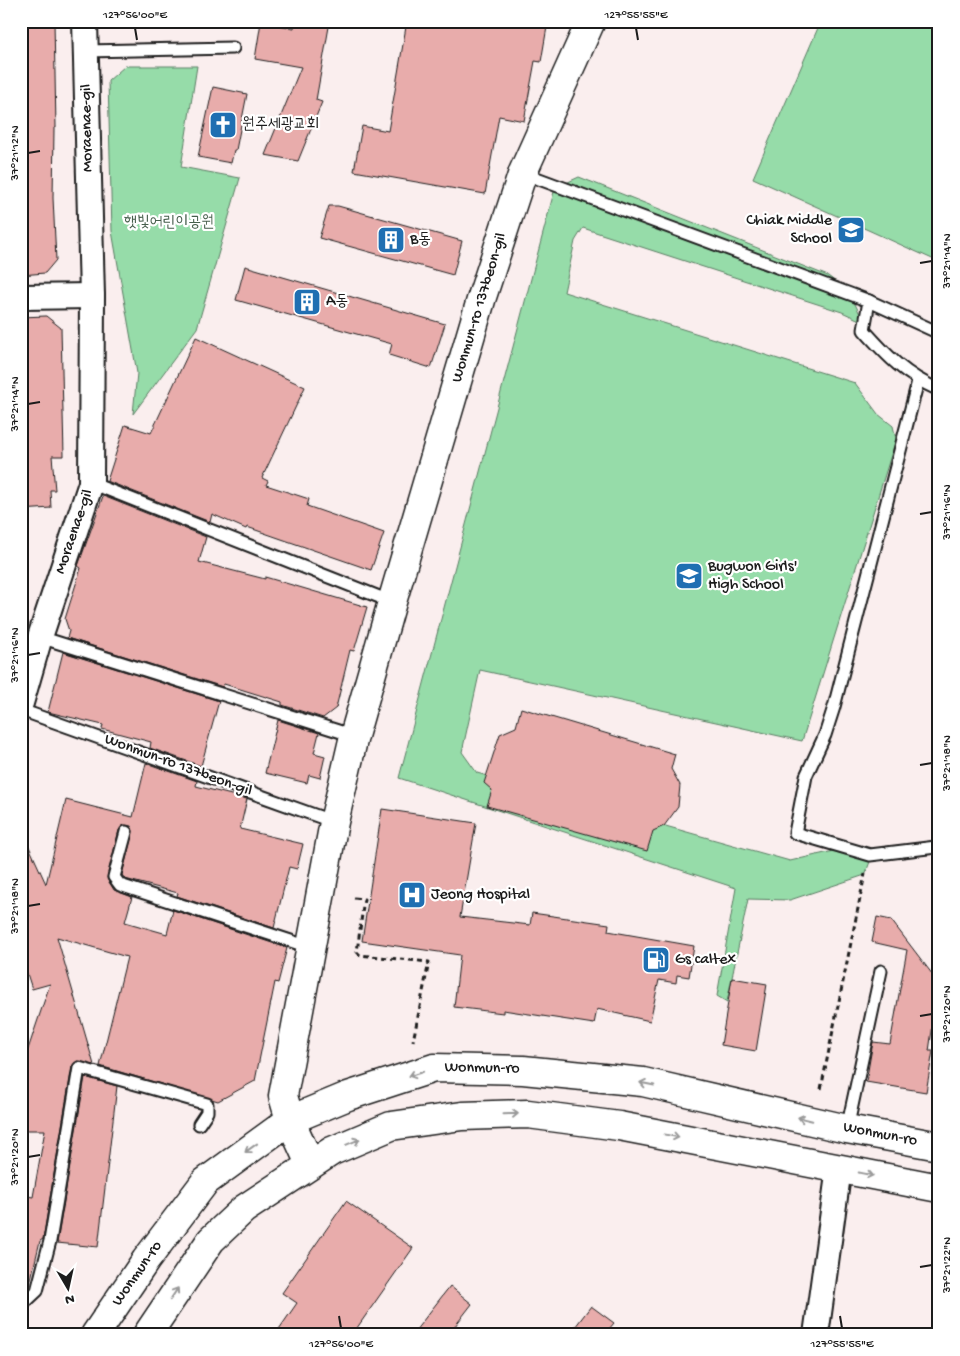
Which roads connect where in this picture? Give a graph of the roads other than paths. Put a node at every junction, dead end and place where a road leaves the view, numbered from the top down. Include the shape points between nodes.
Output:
1 (85, 21) edge
2 (591, 21) edge
3 (234, 48) dead end
4 (86, 50) junction
5 (523, 172) junction
6 (92, 296) junction
7 (21, 297) edge
8 (870, 301) junction
9 (939, 333) edge
10 (918, 381) junction
11 (939, 390) edge
12 (92, 483) junction
13 (392, 602) junction
14 (40, 636) junction
15 (21, 703) edge
16 (21, 710) edge
17 (354, 736) junction
18 (334, 822) junction
19 (126, 832) dead end
20 (936, 848) dead end
21 (309, 947) junction
22 (881, 971) dead end
23 (290, 1120) junction
24 (199, 1124) dead end
25 (847, 1129) junction
26 (939, 1146) edge
27 (310, 1164) junction
28 (839, 1168) junction
29 (939, 1188) edge
30 (21, 1306) edge
31 (95, 1335) edge
32 (146, 1335) edge
33 (816, 1335) edge

1 - 4 street, Moraenae-gil
2 - 5 main road, Wonmun-ro 137beon-gil
3 - 4 lane
4 - 6 street, Moraenae-gil
5 - 8 lane
5 - 13 main road, Wonmun-ro 137beon-gil via 481,300
6 - 7 street
6 - 12 street, Moraenae-gil
8 - 9 lane
8 - 10 lane via 864,330 894,364
10 - 11 lane
10 - 20 lane via 834,707 806,776 795,833 870,855
12 - 13 lane
12 - 14 street, Moraenae-gil
13 - 17 main road, Wonmun-ro 137beon-gil
14 - 15 street, Moraenae-gil
14 - 17 lane
16 - 18 lane, Wonmun-ro 137beon-gil
17 - 18 main road, Wonmun-ro 137beon-gil
18 - 21 main road, Wonmun-ro 137beon-gil
19 - 21 lane via 114,877 120,885
21 - 23 main road, Wonmun-ro 137beon-gil via 283,1096
22 - 25 lane
25 -> 23 main road, Wonmun-ro via 642,1082 523,1070 434,1068 348,1096
23 - 27 main road, Wonmun-ro 137beon-gil
23 -> 31 main road, Wonmun-ro via 205,1182
24 - 30 lane via 207,1112 207,1104 79,1068 50,1241 37,1291
25 - 26 main road, Wonmun-ro
25 - 28 main road
27 -> 28 main road via 391,1126 462,1116 528,1114 619,1126
32 -> 27 main road via 211,1240 244,1209
28 -> 29 main road
28 - 33 street

